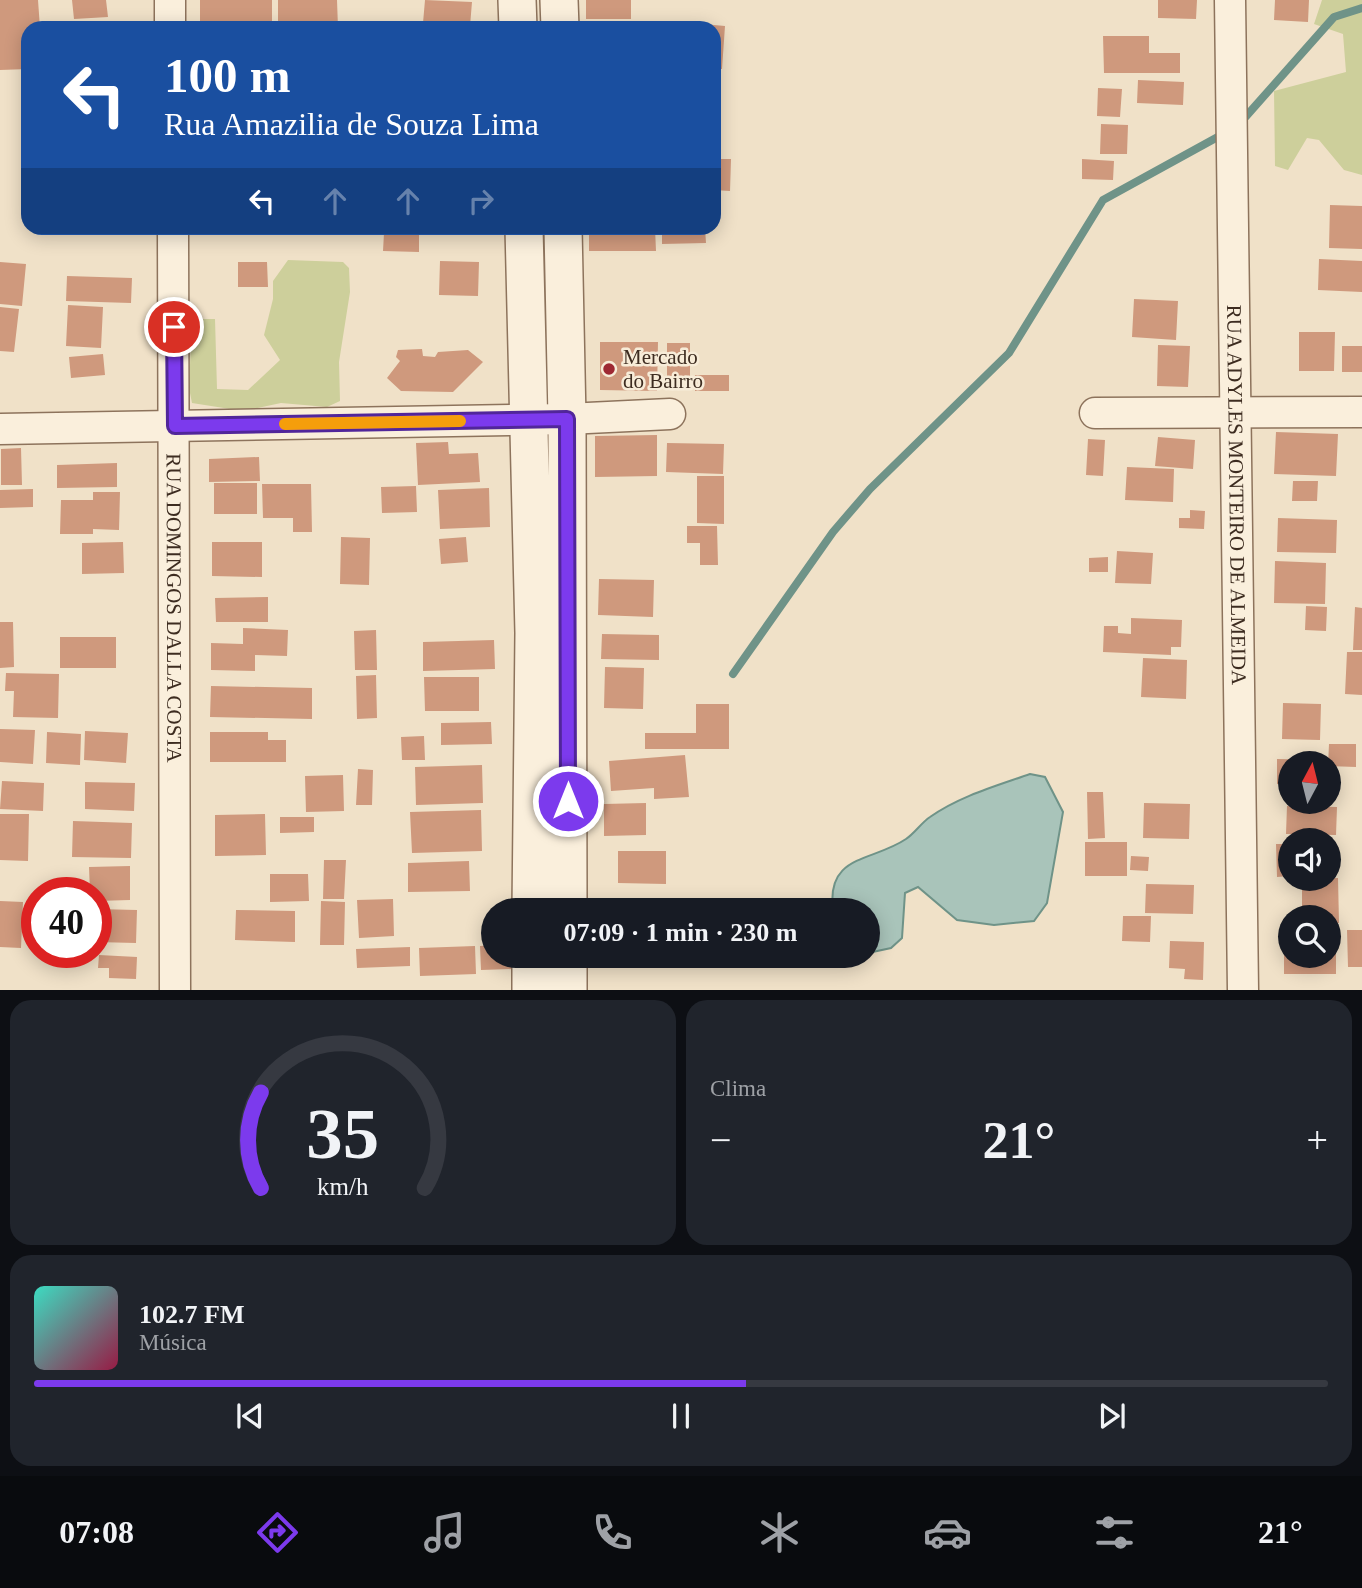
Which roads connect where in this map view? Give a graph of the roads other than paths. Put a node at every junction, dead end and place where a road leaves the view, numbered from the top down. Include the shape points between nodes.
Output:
1 (170, 0) edge
2 (517, 0) edge
3 (559, 0) edge
4 (1230, 0) edge
5 (170, 21) edge
6 (518, 21) edge
7 (560, 21) edge
8 (173, 235) edge
9 (524, 235) edge
10 (564, 235) edge
11 (1362, 412) edge
12 (1095, 413) dead end
13 (670, 414) dead end
14 (1235, 414) junction
15 (567, 419) junction
16 (530, 420) junction
17 (175, 426) junction
18 (0, 429) edge
19 (531, 898) edge
20 (568, 898) edge
21 (531, 968) edge
22 (568, 968) edge
23 (175, 989) edge
24 (531, 989) edge
25 (568, 989) edge
26 (1242, 989) edge

1 - 5 street
2 - 6 street
3 - 7 street
4 - 14 street, RUA ADYLES MONTEIRO DE ALMEIDA
8 - 17 street, RUA DOMINGOS DALLA COSTA
9 - 16 street
10 - 15 street
11 - 14 street
12 - 14 street
13 - 15 street
14 - 26 street, RUA ADYLES MONTEIRO DE ALMEIDA
15 - 16 street
15 - 20 street
16 - 17 street
16 - 19 street
17 - 18 street
17 - 23 street, RUA DOMINGOS DALLA COSTA
21 - 24 street
22 - 25 street

